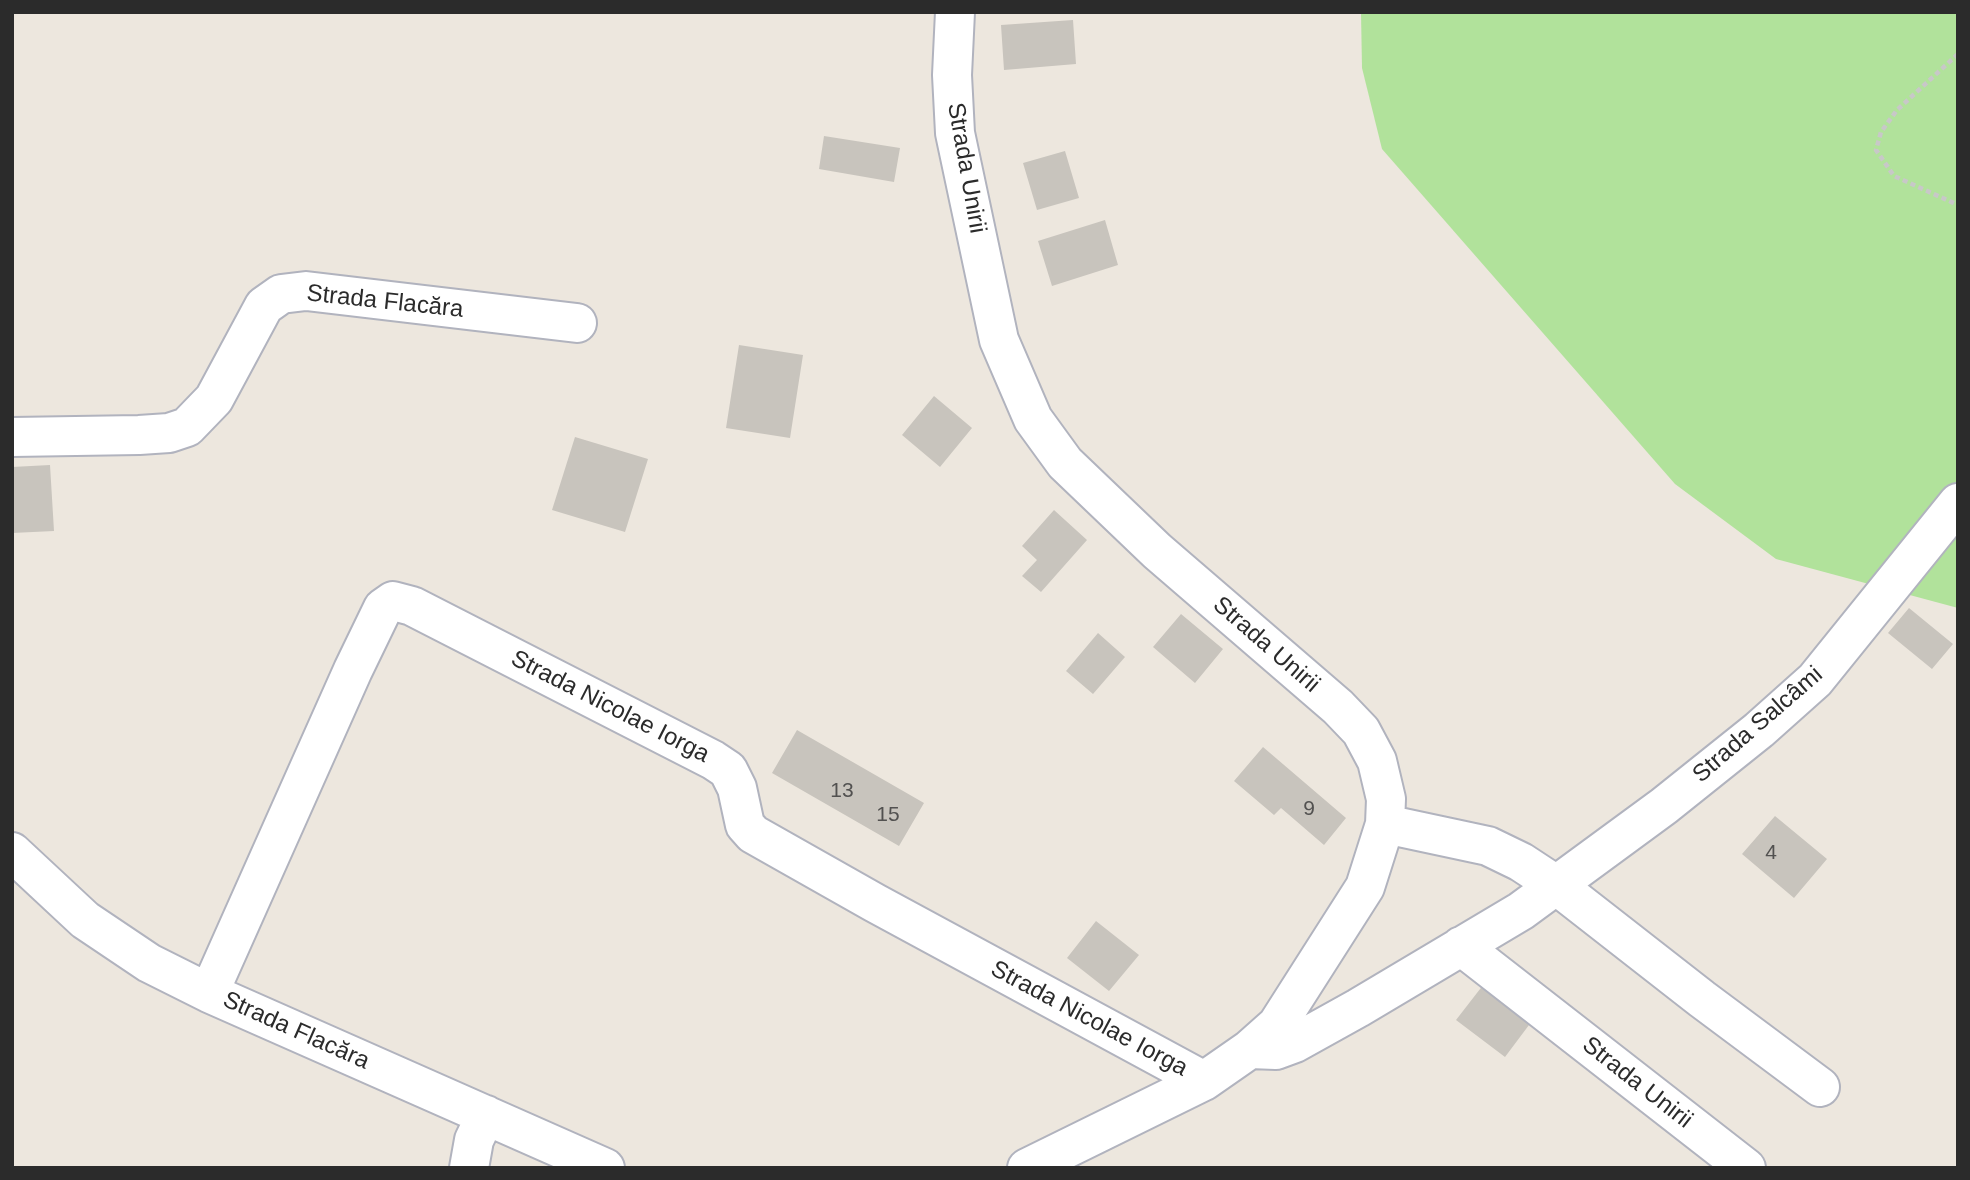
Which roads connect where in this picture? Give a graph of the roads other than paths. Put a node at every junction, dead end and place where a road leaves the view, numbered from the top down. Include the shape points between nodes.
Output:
1 (955, 12) edge
2 (577, 323) dead end
3 (12, 437) edge
4 (1958, 503) edge
5 (1385, 824) junction
6 (12, 852) edge
7 (1556, 885) junction
8 (1461, 946) junction
9 (209, 993) junction
10 (1250, 1049) junction
11 (1204, 1081) junction
12 (1820, 1087) dead end
13 (486, 1115) junction
14 (469, 1168) edge
15 (605, 1168) edge
16 (1027, 1168) edge
17 (1746, 1168) edge

1 - 5 street, Strada Unirii via 954,133 999,340 1033,419 1065,463 1148,542 1361,731 1377,761 1386,799
2 - 3 street, Strada Flacăra via 306,291 281,294 264,306 214,399 187,427 139,435
4 - 7 street, Strada Salcâmi via 1815,680 1674,798
5 - 7 street via 1488,846
5 - 10 street, Strada Unirii via 1365,887 1277,1025
6 - 9 street, Strada Flacăra via 85,920 149,963
7 - 8 street, Strada Salcâmi
7 - 12 street
8 - 10 street, Strada Salcâmi via 1295,1042 1276,1050
8 - 17 street, Strada Unirii
9 - 11 street, Strada Nicolae Iorga via 353,670 383,607 393,601 412,606 713,760 728,770 745,825 753,834
9 - 13 street, Strada Flacăra
10 - 11 street, Strada Unirii
11 - 16 street, Strada Unirii
13 - 14 street via 474,1140
13 - 15 street, Strada Flacăra

